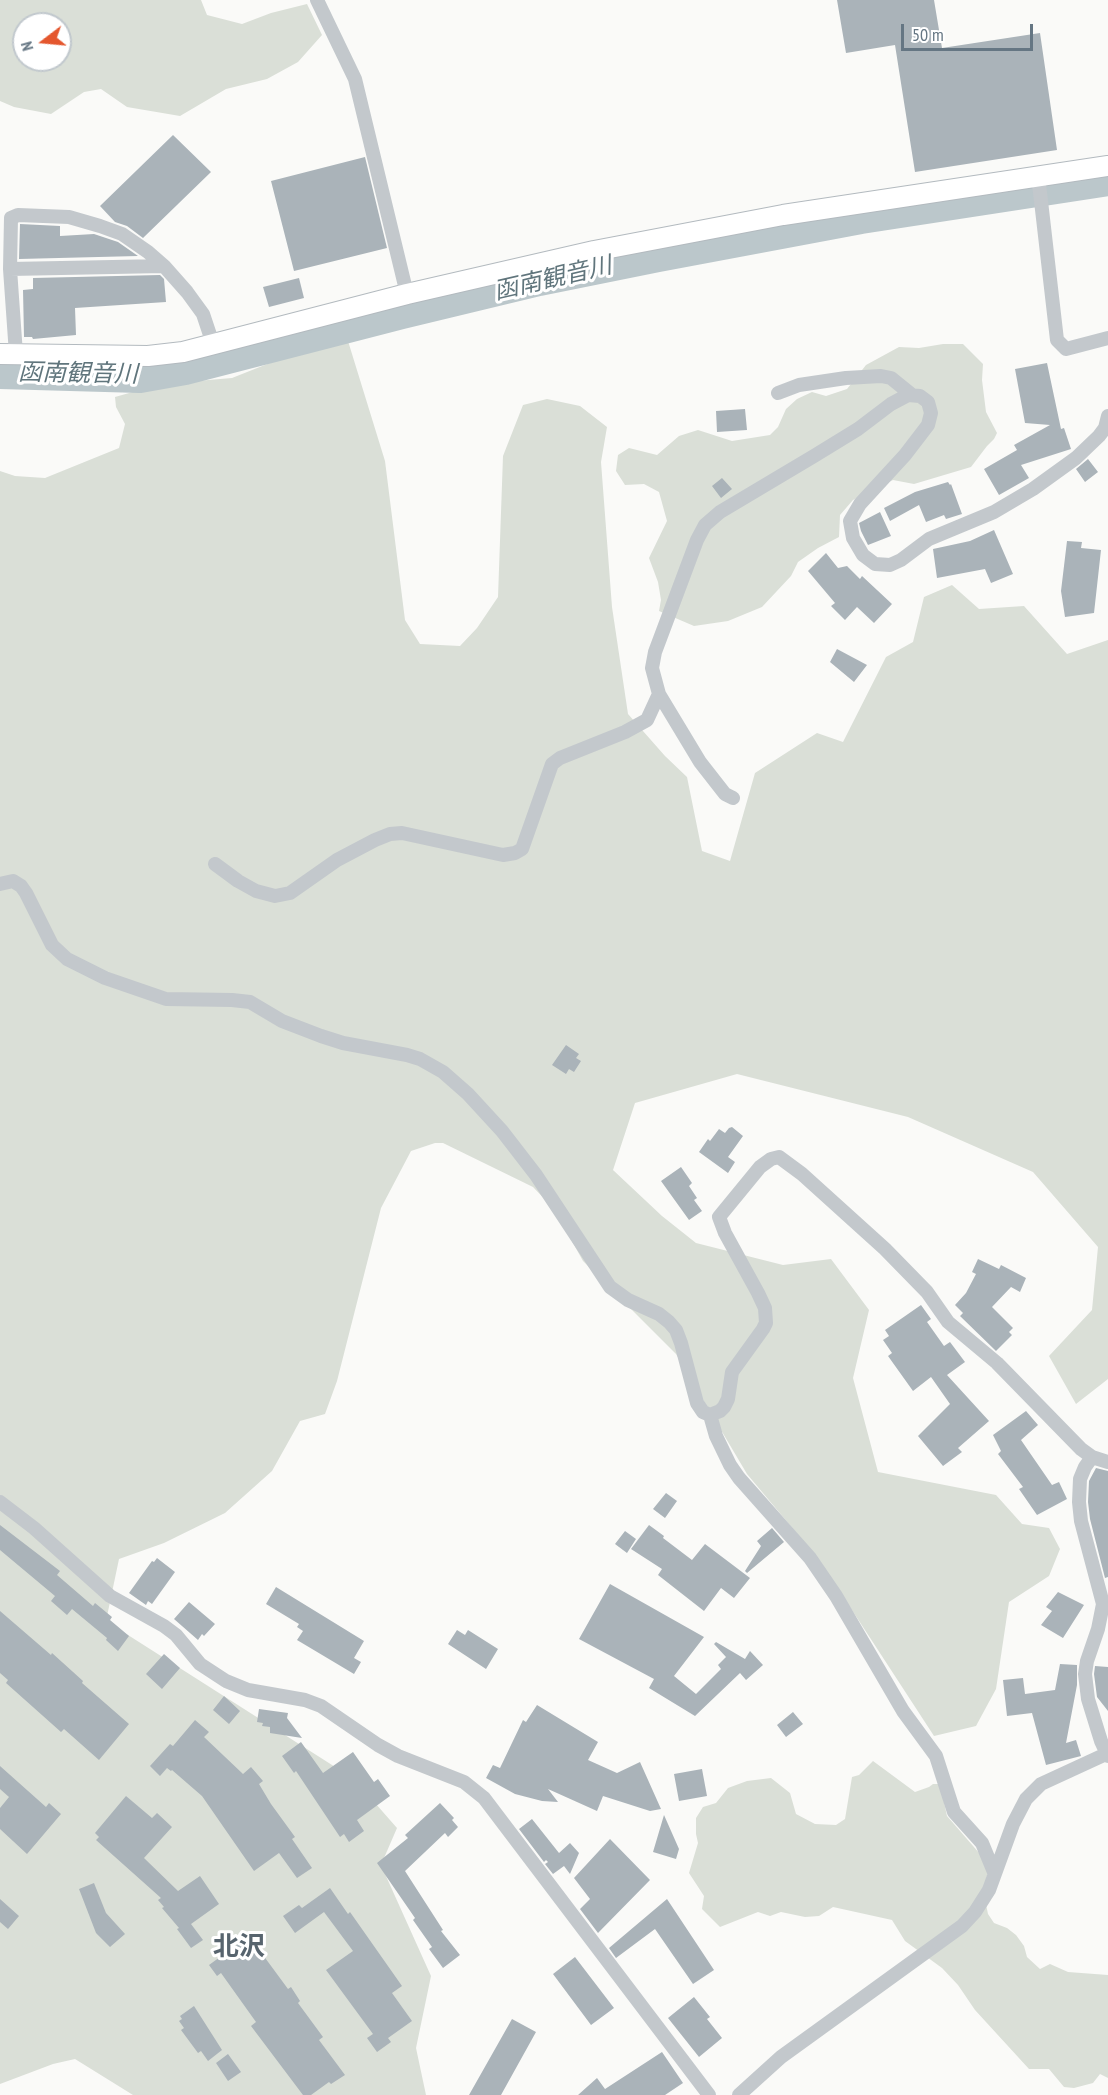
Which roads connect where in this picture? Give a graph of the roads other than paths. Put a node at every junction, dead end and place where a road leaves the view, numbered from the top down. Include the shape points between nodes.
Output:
1 (317, 0) edge
2 (1108, 166) edge
3 (1038, 175) junction
4 (164, 266) junction
5 (10, 269) junction
6 (407, 294) junction
7 (1108, 338) edge
8 (213, 344) junction
9 (8, 354) edge
10 (778, 393) dead end
11 (912, 395) junction
12 (1108, 416) edge
13 (659, 694) junction
14 (733, 798) dead end
15 (216, 864) dead end
16 (0, 884) edge
17 (710, 1415) junction
18 (1092, 1457) junction
19 (1108, 1462) edge
20 (0, 1502) edge
21 (1106, 1746) edge
22 (994, 1872) junction
23 (709, 2095) edge
24 (739, 2095) edge

1 - 6 street via 355,79
2 - 3 street
3 - 6 street via 733,224
3 - 7 street via 1057,340 1066,349
4 - 5 street
4 - 5 street via 122,234 100,226 69,217 18,214 10,218
4 - 8 street via 203,314
5 - 9 street
6 - 8 street
8 - 9 street via 148,356
10 - 11 street via 799,385 881,376 891,378
11 - 12 street via 928,402 928,425 850,521 862,555 875,564 890,565 901,560 929,539 994,512 1033,489 1099,436
11 - 13 street via 891,404 705,525 655,652 652,668
13 - 14 street via 700,762 725,794
13 - 15 street via 647,720 552,765 522,849 515,853 503,855 402,833 390,834 337,860 290,893 275,896 256,891
16 - 17 street via 13,881 21,886 51,945 67,959 105,978 166,999 244,1000 300,1029 343,1043 407,1055 443,1072 502,1131 610,1287 659,1314 676,1330 697,1403
17 - 18 street via 724,1407 732,1372 766,1323 765,1308 719,1217 760,1167 779,1157 885,1249 927,1292 948,1322 997,1363
17 - 22 street via 730,1465 810,1558 903,1711 936,1756 954,1812 982,1843
18 - 19 street
18 - 21 street via 1080,1479 1078,1503 1103,1604 1085,1674 1088,1699
20 - 23 street via 110,1596 176,1635 200,1664 226,1682 321,1706 378,1745 464,1782 484,1798
21 - 22 street via 1033,1791 1020,1809
22 - 24 street via 983,1900 962,1926 781,2057

